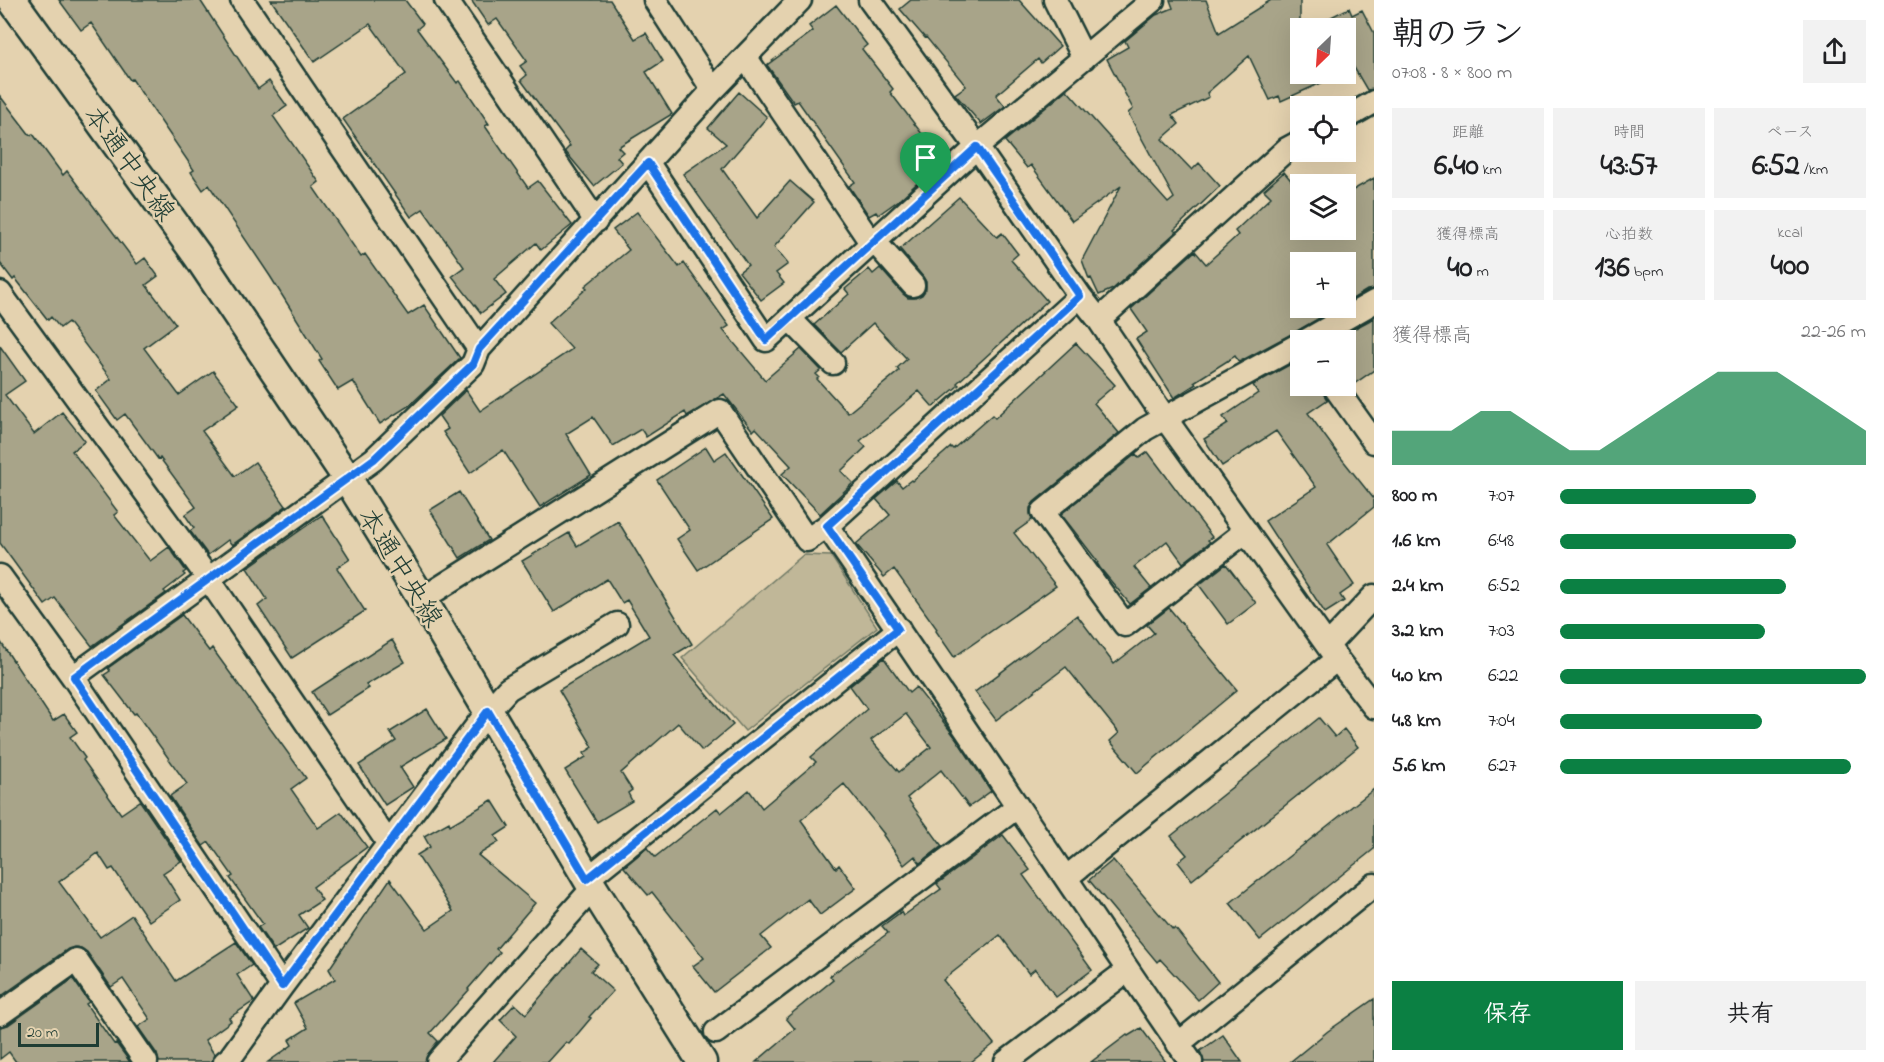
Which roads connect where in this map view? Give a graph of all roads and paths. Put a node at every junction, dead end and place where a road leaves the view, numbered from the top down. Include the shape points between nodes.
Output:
1 (12, 0) edge
2 (242, 0) edge
3 (446, 0) edge
4 (656, 0) edge
5 (800, 0) edge
6 (870, 0) edge
7 (1054, 0) edge
8 (1153, 0) edge
9 (746, 58) junction
10 (1084, 58) junction
11 (713, 90) junction
12 (1374, 102) edge
13 (1356, 112) edge
14 (977, 147) junction
15 (1290, 147) edge
16 (648, 163) junction
17 (596, 220) junction
18 (873, 242) junction
19 (913, 285) dead end
20 (0, 293) edge
21 (1080, 296) junction
22 (1374, 302) edge
23 (790, 319) junction
24 (1099, 320) junction
25 (1325, 330) edge
26 (479, 349) junction
27 (1290, 349) edge
28 (832, 363) dead end
29 (1341, 396) edge
30 (1165, 418) junction
31 (1374, 442) edge
32 (347, 478) junction
33 (827, 526) junction
34 (1245, 531) junction
35 (0, 576) edge
36 (208, 578) junction
37 (1374, 596) edge
38 (422, 599) junction
39 (617, 624) dead end
40 (898, 629) junction
41 (1332, 652) junction
42 (74, 677) junction
43 (1374, 707) edge
44 (488, 711) junction
45 (1017, 807) junction
46 (389, 844) junction
47 (1067, 877) junction
48 (590, 884) junction
49 (1374, 885) edge
50 (1128, 970) junction
51 (282, 986) junction
52 (0, 1014) edge
53 (716, 1032) dead end
54 (1184, 1053) edge
55 (146, 1062) edge
56 (225, 1062) edge
57 (438, 1062) edge
58 (702, 1062) edge
59 (1006, 1062) edge

1 - 32 street, 本通中央線 via 197,255
2 - 26 street
3 - 17 street
4 - 11 street
5 - 9 street
6 - 14 street
7 - 10 street
8 - 10 street
9 - 11 street
9 - 18 street
10 - 14 street
11 - 16 street
12 - 13 street
14 - 18 street
14 - 21 street
15 - 24 street
16 - 17 street
16 - 23 street via 766,340
17 - 26 street
18 - 19 street
18 - 23 street
20 - 36 street
21 - 24 street
21 - 33 street
22 - 25 street
23 - 28 street
24 - 30 street
26 - 32 street via 473,364 374,459
27 - 30 street
29 - 31 street
30 - 34 street
30 - 34 street via 1145,429 1043,512 1125,625
32 - 36 street
32 - 38 street, 本通中央線
33 - 38 street via 807,540 720,411
33 - 40 street
34 - 41 street
35 - 42 street
36 - 42 street
36 - 46 street
37 - 41 street
38 - 44 street, 本通中央線
39 - 44 street via 508,689
40 - 45 street
40 - 48 street
41 - 43 street
41 - 47 street
42 - 51 street
44 - 46 street
44 - 48 street, 本通中央線
45 - 47 street
45 - 53 street
46 - 51 street
47 - 50 street
48 - 57 street
48 - 58 street, 本通中央線
49 - 54 street
50 - 54 street
50 - 59 street
51 - 56 street
52 - 55 street via 76,960

